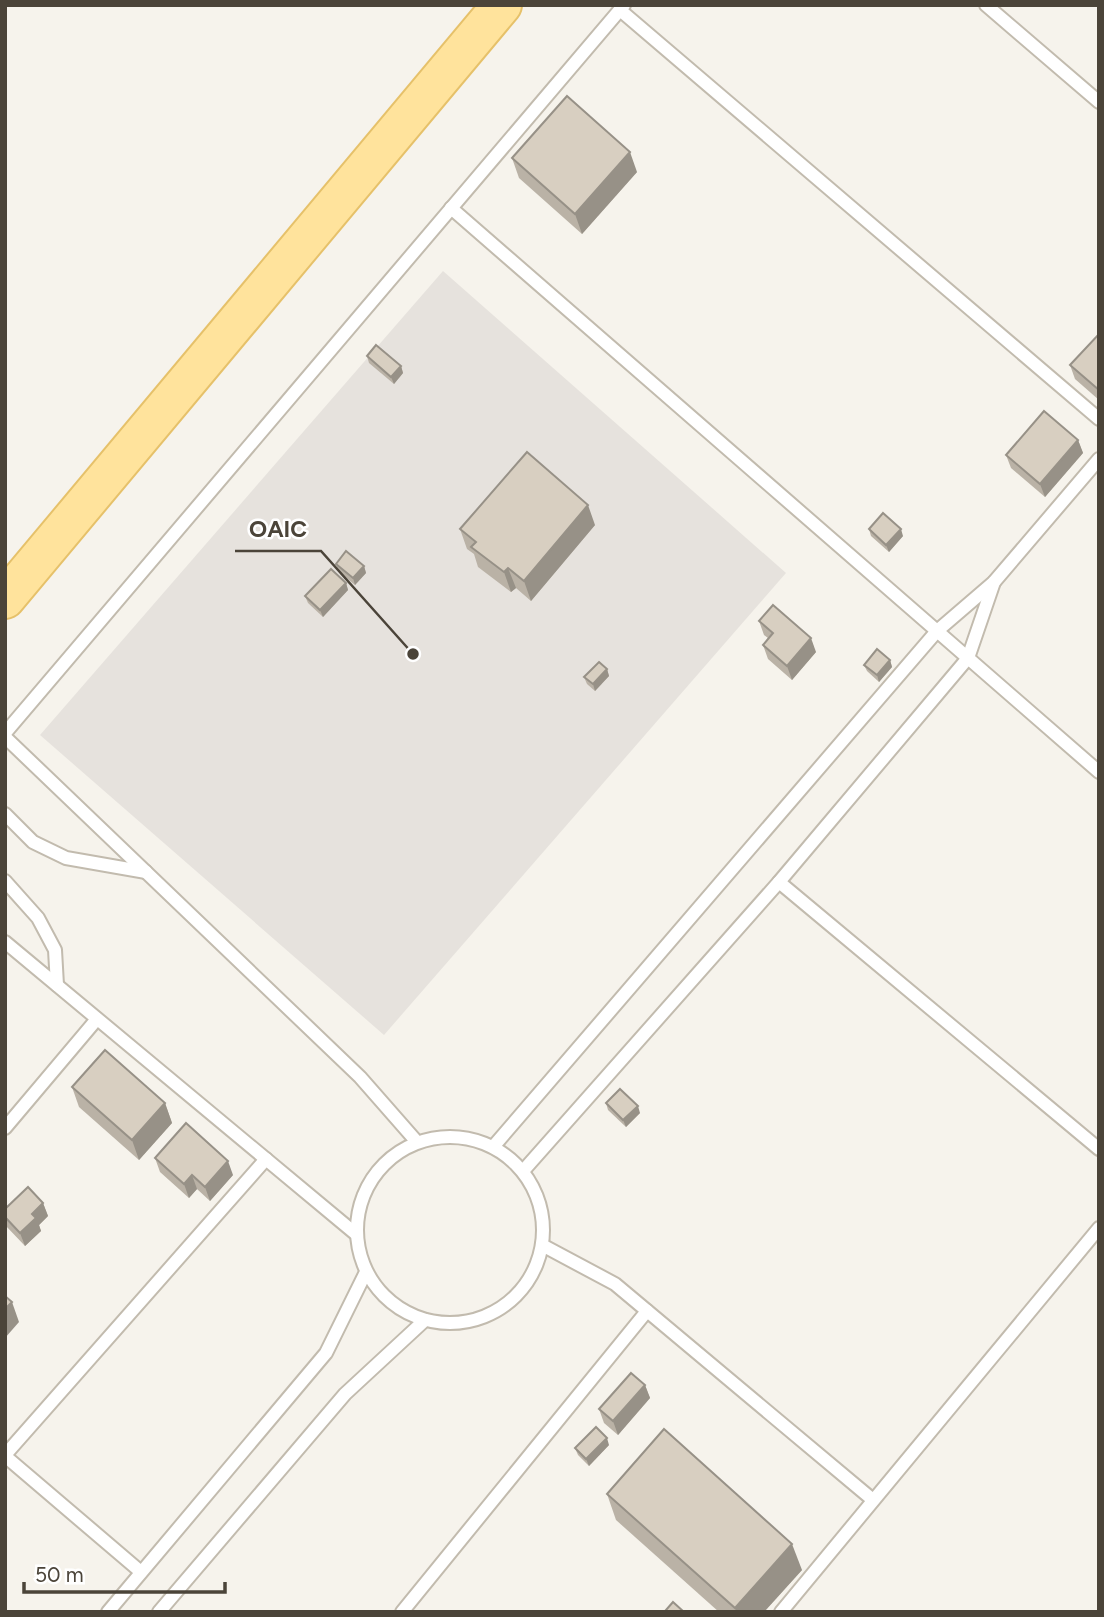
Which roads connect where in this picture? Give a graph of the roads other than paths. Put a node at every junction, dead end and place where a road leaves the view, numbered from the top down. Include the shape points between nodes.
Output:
1 (502, 5) edge
2 (986, 5) edge
3 (622, 8) edge
4 (1099, 102) edge
5 (451, 208) junction
6 (1099, 419) edge
7 (1099, 459) edge
8 (994, 582) junction
9 (5, 599) edge
10 (937, 631) junction
11 (968, 658) junction
12 (5, 735) edge
13 (1099, 772) edge
14 (5, 814) edge
15 (146, 872) junction
16 (5, 881) edge
17 (779, 882) junction
18 (5, 942) edge
19 (57, 985) junction
20 (97, 1019) junction
21 (5, 1129) edge
22 (417, 1142) junction
23 (493, 1147) junction
24 (1099, 1149) edge
25 (266, 1159) junction
26 (523, 1171) junction
27 (1099, 1228) edge
28 (356, 1234) junction
29 (542, 1245) junction
30 (366, 1272) junction
31 (647, 1311) junction
32 (425, 1320) junction
33 (5, 1455) edge
34 (873, 1500) junction
35 (141, 1572) junction
36 (107, 1612) edge
37 (159, 1612) edge
38 (402, 1612) edge
39 (781, 1612) edge

1 - 9 main road
2 - 4 lane
3 - 5 lane
3 - 6 lane
5 - 10 lane
5 - 12 lane
7 - 8 lane
8 - 10 lane
8 - 11 lane
10 - 11 lane
10 - 23 lane
11 - 13 lane
11 - 17 lane
12 - 15 lane
14 - 15 lane via 33,842 66,858
15 - 22 lane via 360,1077
16 - 19 lane via 38,918 55,950
17 - 24 lane
17 - 26 lane
18 - 19 lane
19 - 20 lane
20 - 21 lane
20 - 25 lane
22 - 23 lane via 456,1136
22 - 28 lane via 400,1151 372,1178 363,1196
23 - 26 lane
25 - 28 lane
25 - 33 lane
26 - 29 lane via 541,1206
27 - 34 lane
28 - 30 lane
29 - 31 lane via 615,1284
29 - 32 lane via 528,1281 500,1308 464,1322
30 - 32 lane via 390,1302
30 - 35 lane via 326,1353
31 - 34 lane
31 - 38 lane
32 - 37 lane via 345,1394
33 - 35 lane
34 - 39 lane
35 - 36 lane

